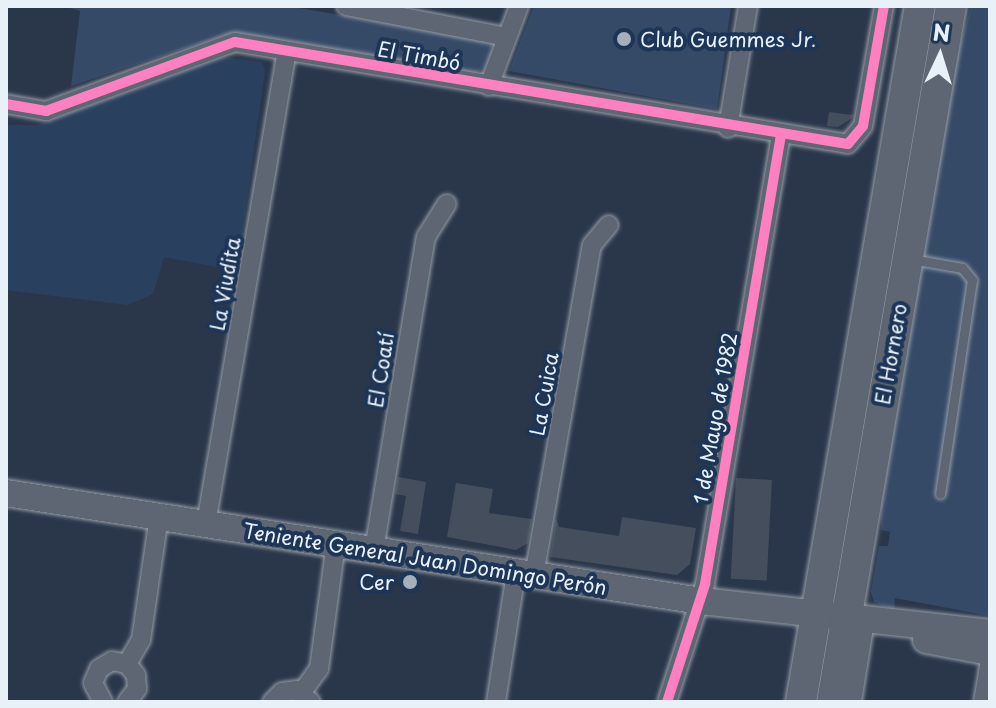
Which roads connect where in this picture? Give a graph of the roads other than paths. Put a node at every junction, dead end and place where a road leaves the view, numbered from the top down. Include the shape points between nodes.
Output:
1 (346, 6) edge
2 (519, 6) edge
3 (748, 6) edge
4 (884, 6) edge
5 (920, 6) edge
6 (951, 6) edge
7 (507, 37) junction
8 (287, 51) junction
9 (489, 86) junction
10 (6, 104) edge
11 (728, 128) junction
12 (781, 136) junction
13 (447, 204) dead end
14 (609, 225) dead end
15 (907, 258) junction
16 (6, 493) edge
17 (940, 494) dead end
18 (159, 517) junction
19 (206, 524) junction
20 (336, 544) junction
21 (374, 550) junction
22 (525, 574) junction
23 (701, 601) junction
24 (816, 616) junction
25 (856, 620) junction
26 (990, 633) edge
27 (990, 652) edge
28 (990, 660) edge
29 (127, 664) junction
30 (307, 697) edge
31 (103, 702) edge
32 (127, 702) edge
33 (272, 702) edge
34 (496, 702) edge
35 (667, 702) edge
36 (801, 702) edge
37 (832, 702) edge
38 (852, 702) edge
39 (983, 702) edge

1 - 7 street
2 - 7 street
3 - 11 street
4 - 12 street, El Timbó via 863,126 855,141 836,145
5 - 24 main road, El Hornero
6 - 15 main road, El Hornero
7 - 9 street
8 - 9 street, El Timbó
8 - 10 street, El Timbó via 222,44 46,111
8 - 19 street, La Viudita
9 - 11 street, El Timbó
11 - 12 street, El Timbó
12 - 23 street, 1 de Mayo de 1982
13 - 21 street, El Coatí via 426,237
14 - 22 street, La Cuica via 592,245
15 - 17 lane via 962,268 972,280
15 - 25 main road, El Hornero
16 - 18 main road, Teniente General Juan Domingo Perón
18 - 19 main road, Teniente General Juan Domingo Perón
18 - 29 street via 141,640
19 - 20 main road, Teniente General Juan Domingo Perón
20 - 21 main road, Teniente General Juan Domingo Perón
20 - 30 street via 319,669
21 - 22 main road, Teniente General Juan Domingo Perón
22 - 23 main road, Teniente General Juan Domingo Perón
22 - 34 street, La Cuica
23 - 24 main road, Teniente General Juan Domingo Perón
23 - 35 street, 1 de Mayo de 1982
24 - 25 main road, Teniente General Juan Domingo Perón
24 - 36 main road, El Hornero
25 - 26 main road via 918,621
25 - 27 main road via 909,637
25 - 37 main road, El Hornero
25 - 38 street, El Hornero
28 - 39 street
29 - 31 street via 112,661 94,675 94,690
29 - 32 street via 137,682
30 - 33 street via 282,692

